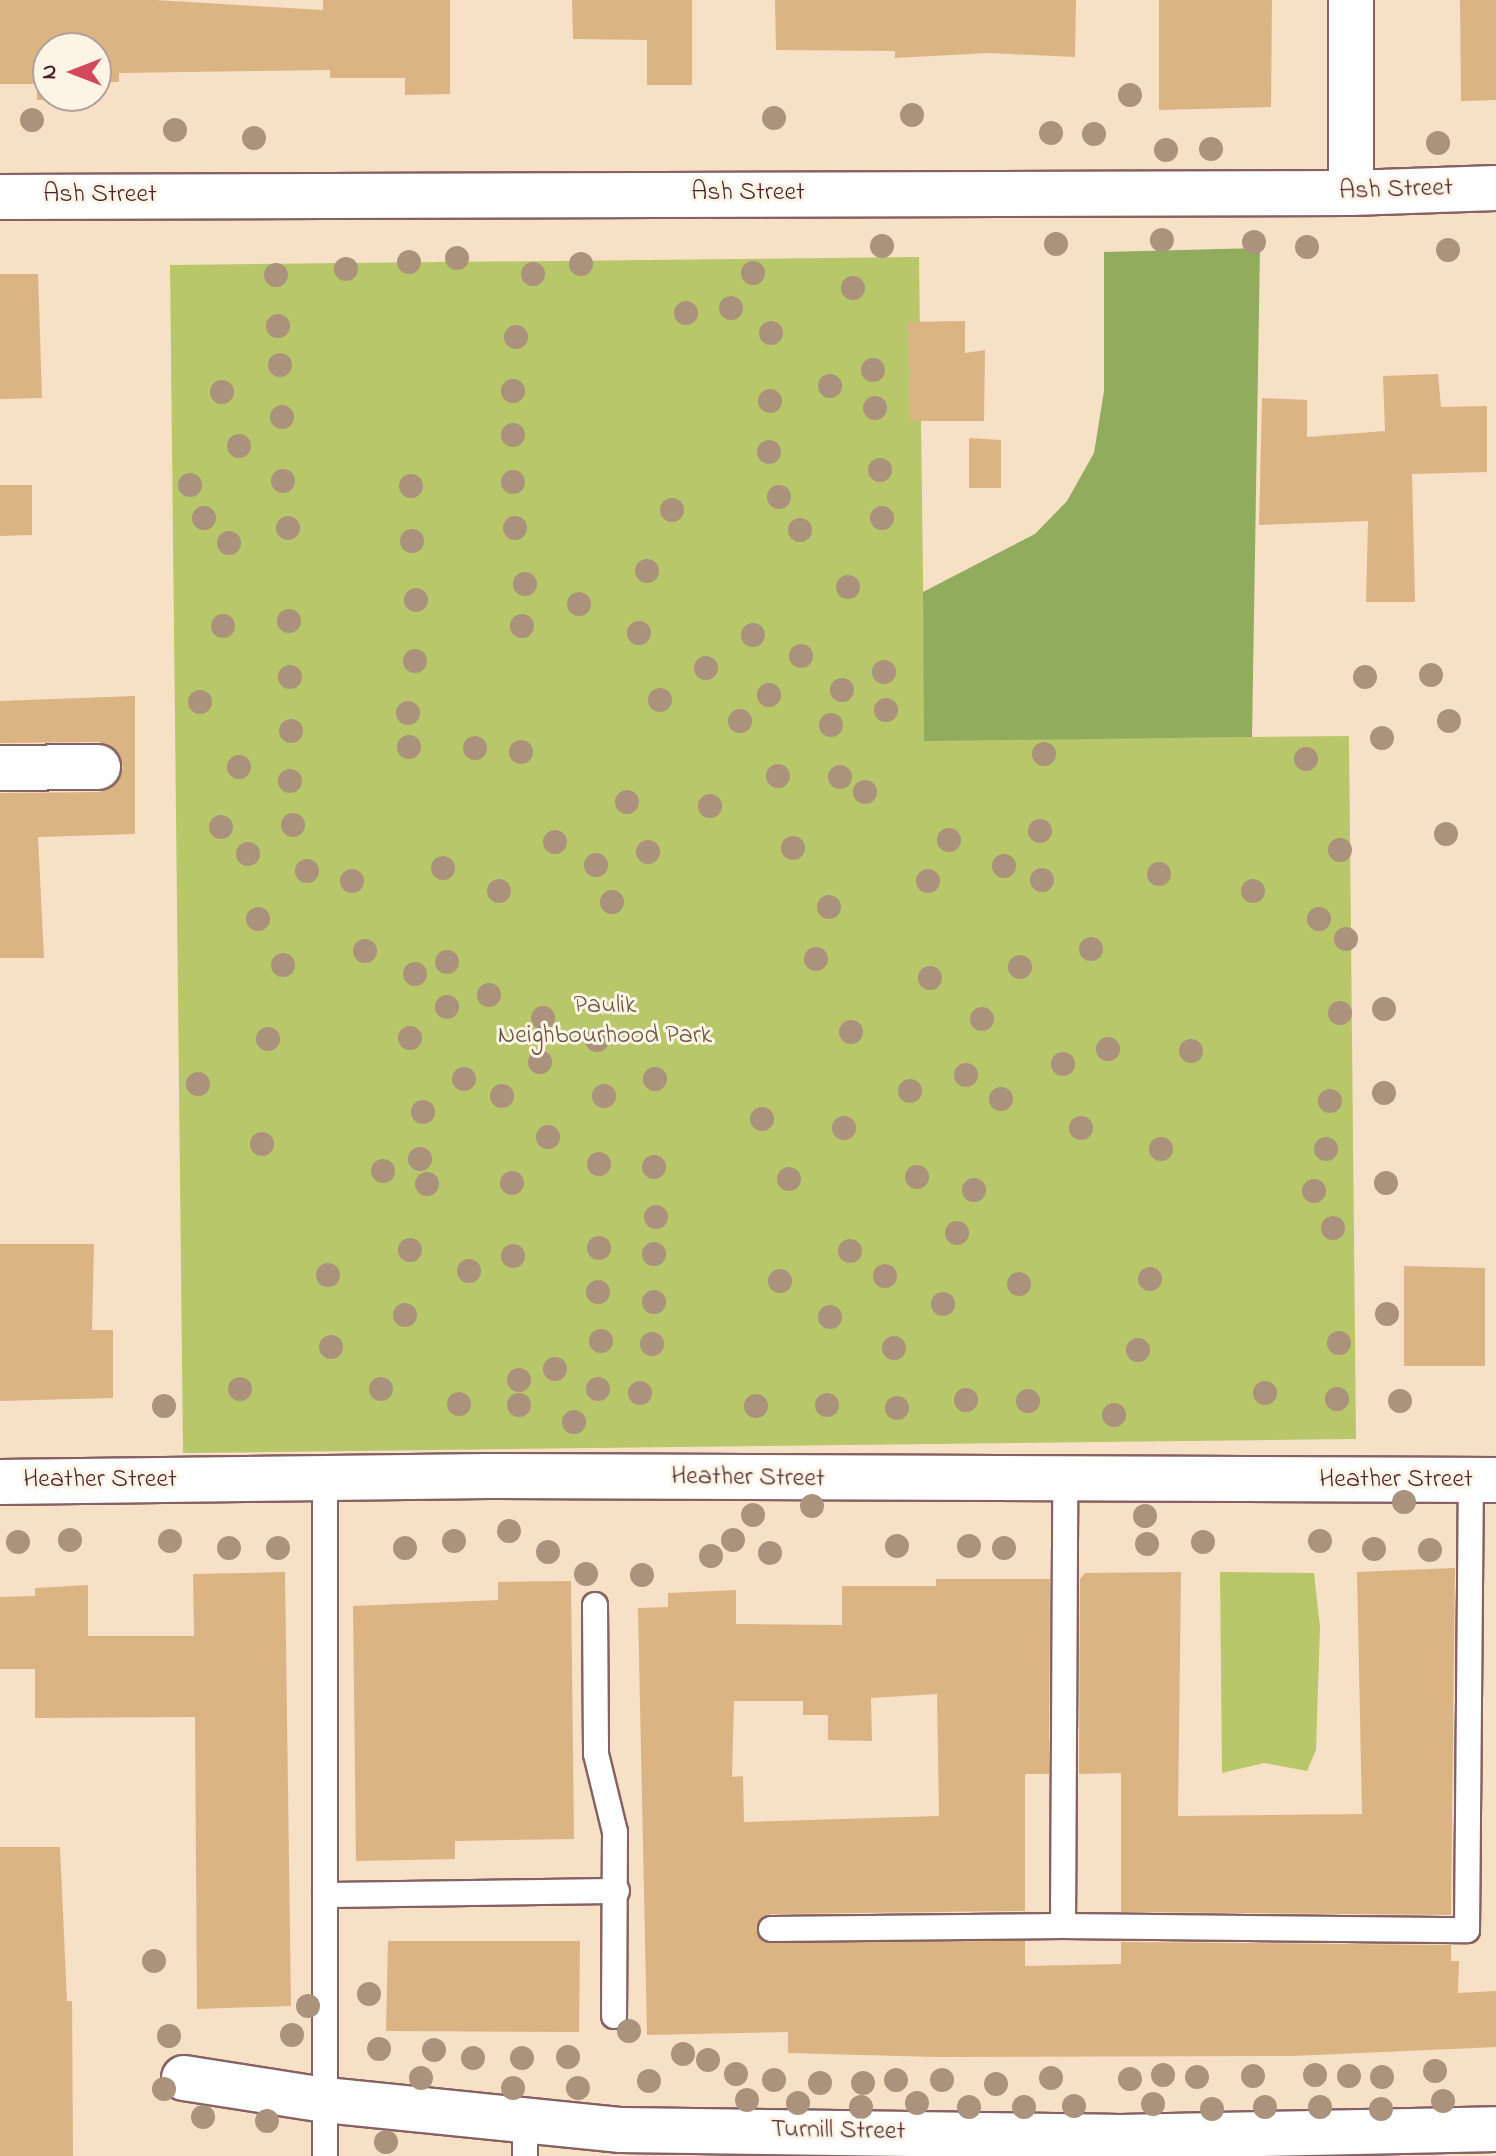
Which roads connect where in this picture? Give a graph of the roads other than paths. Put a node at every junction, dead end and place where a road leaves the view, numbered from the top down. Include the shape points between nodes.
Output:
1 (1351, 0) edge
2 (1496, 188) edge
3 (1351, 193) junction
4 (0, 197) edge
5 (98, 767) dead end
6 (0, 768) edge
7 (325, 1480) junction
8 (1484, 1481) edge
9 (0, 1482) edge
10 (1065, 1482) junction
11 (595, 1605) dead end
12 (617, 1891) junction
13 (325, 1895) junction
14 (1063, 1926) junction
15 (771, 1929) dead end
16 (614, 2016) dead end
17 (184, 2078) dead end
18 (325, 2100) junction
19 (525, 2139) edge
20 (1486, 2139) edge
21 (788, 2143) edge
22 (1120, 2146) edge
23 (325, 2156) edge

1 - 3 street
2 - 3 street, Ash Street
3 - 4 street, Ash Street
5 - 6 street
7 - 9 street, Heather Street
7 - 10 street, Heather Street via 499,1476
7 - 13 lane
8 - 10 street, Heather Street
8 - 14 lane via 1467,1930
10 - 14 lane
11 - 12 lane via 596,1754 615,1832
12 - 13 lane
12 - 16 lane
13 - 18 lane
14 - 15 lane
17 - 18 street, Turnill Street
18 - 19 street, Turnill Street
18 - 23 lane
19 - 21 street, Turnill Street via 621,2130
20 - 22 street, Turnill Street
21 - 22 street, Turnill Street

